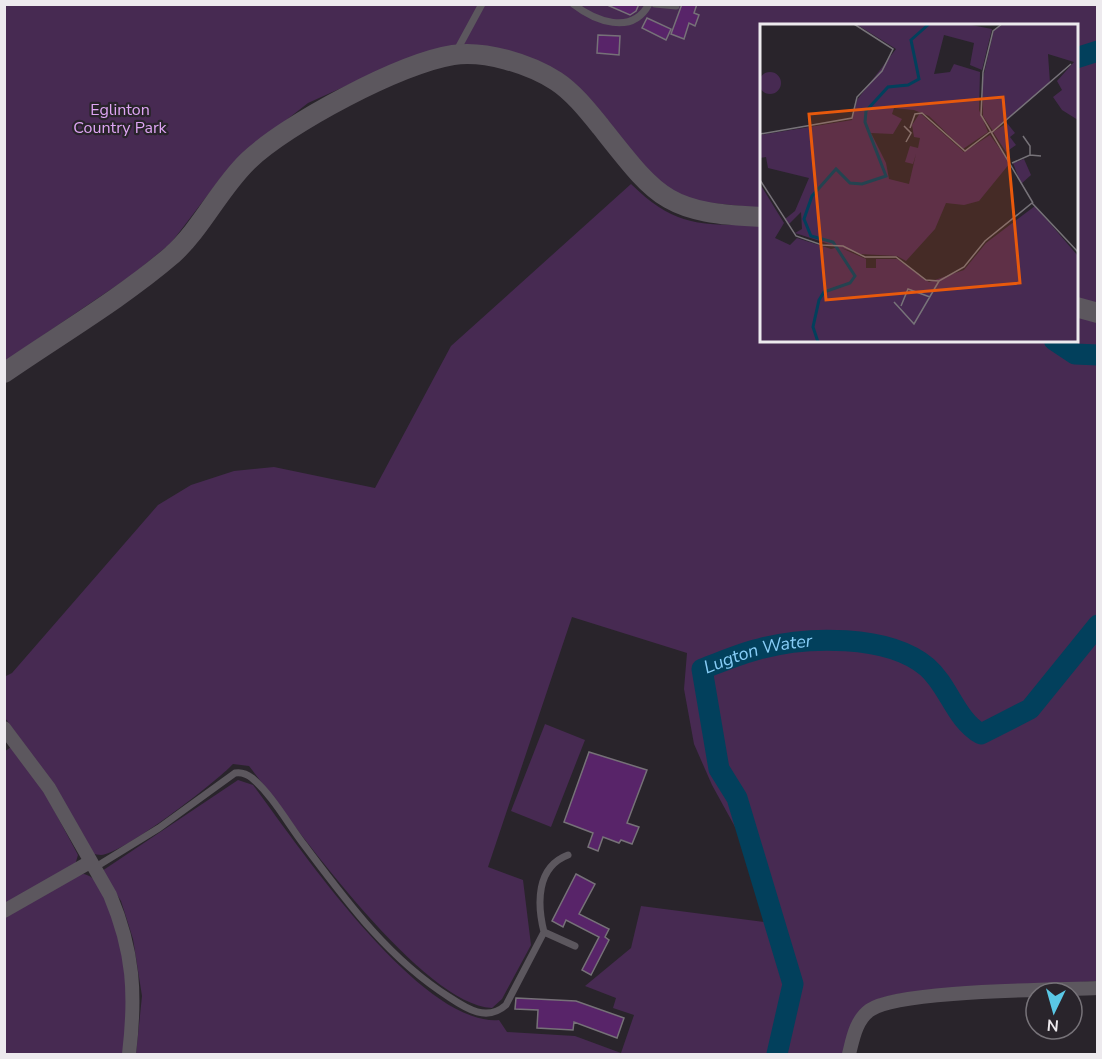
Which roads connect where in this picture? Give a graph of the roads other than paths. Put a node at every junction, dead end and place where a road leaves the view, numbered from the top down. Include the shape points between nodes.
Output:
1 (482, 4) edge
2 (573, 4) edge
3 (652, 5) edge
4 (676, 6) dead end
5 (454, 55) junction
6 (760, 217) edge
7 (1078, 306) edge
8 (1098, 313) edge
9 (4, 373) edge
10 (4, 728) edge
11 (568, 855) dead end
12 (92, 865) junction
13 (4, 911) edge
14 (544, 932) junction
15 (574, 946) dead end
16 (1098, 988) edge
17 (129, 1054) edge
18 (849, 1054) edge

1 - 5 lane
2 - 3 lane via 611,24 630,22
3 - 4 lane
5 - 6 main road via 509,60 559,82 594,117 643,180 666,199 710,213
5 - 9 main road via 375,84 277,138 231,179 173,253
7 - 8 main road
10 - 12 street via 49,788
11 - 14 lane via 550,866 541,889 538,902
12 - 13 street
12 - 14 lane via 159,828 241,772 266,794 340,893 393,953 415,974 465,1008 489,1014 506,1005
12 - 17 street via 118,914 132,968 134,1013
14 - 15 lane
16 - 18 street via 940,995 883,1002 863,1016

